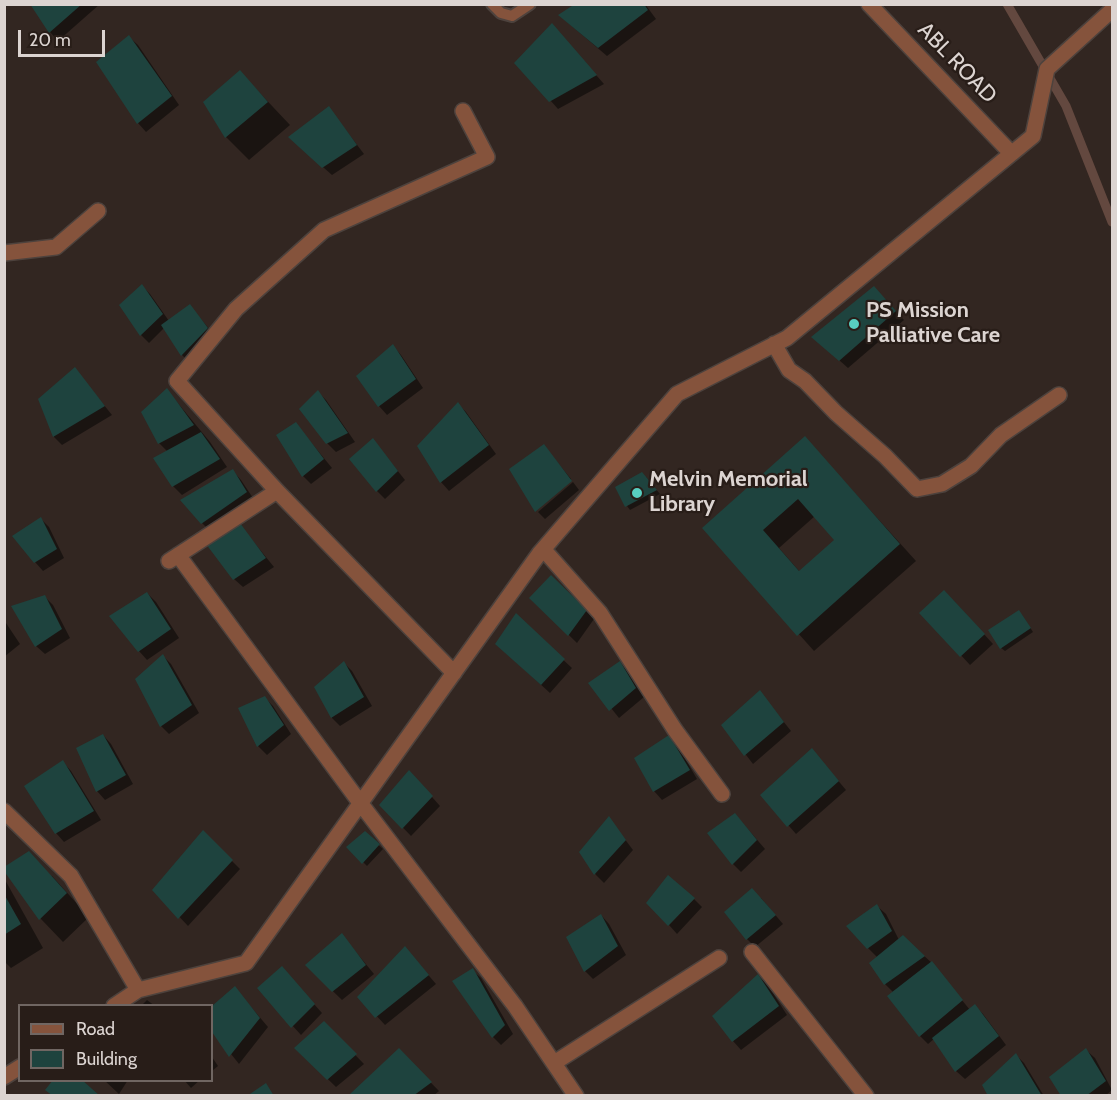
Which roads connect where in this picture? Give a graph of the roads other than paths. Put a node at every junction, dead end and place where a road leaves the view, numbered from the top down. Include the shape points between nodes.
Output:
1 (492, 4) edge
2 (530, 4) edge
3 (869, 4) edge
4 (1113, 10) edge
5 (463, 111) dead end
6 (1011, 153) junction
7 (98, 211) dead end
8 (4, 254) edge
9 (774, 344) junction
10 (1059, 394) dead end
11 (277, 491) junction
12 (544, 550) junction
13 (454, 673) junction
14 (722, 794) dead end
15 (361, 804) junction
16 (4, 810) edge
17 (752, 952) dead end
18 (719, 958) dead end
19 (138, 990) junction
20 (116, 1004) edge
21 (554, 1063) junction
22 (18, 1068) edge
23 (4, 1077) edge
24 (576, 1095) edge
25 (866, 1095) edge

1 - 2 lane via 501,14 512,16
3 - 6 street, ABL ROAD
4 - 6 street via 1047,69 1033,136
5 - 11 street via 486,156 324,230 236,309 177,381
6 - 9 street via 787,338
7 - 8 street via 57,247
9 - 10 street via 789,370 917,489 942,484 971,466 1001,435
9 - 12 street via 677,394
11 - 13 street
11 - 15 street via 174,558
12 - 13 street
12 - 14 street via 600,613 675,730
13 - 15 street
15 - 19 street via 246,963
15 - 21 street
16 - 19 street via 70,876
17 - 25 street
18 - 21 street
19 - 20 street
21 - 24 street
22 - 23 street

